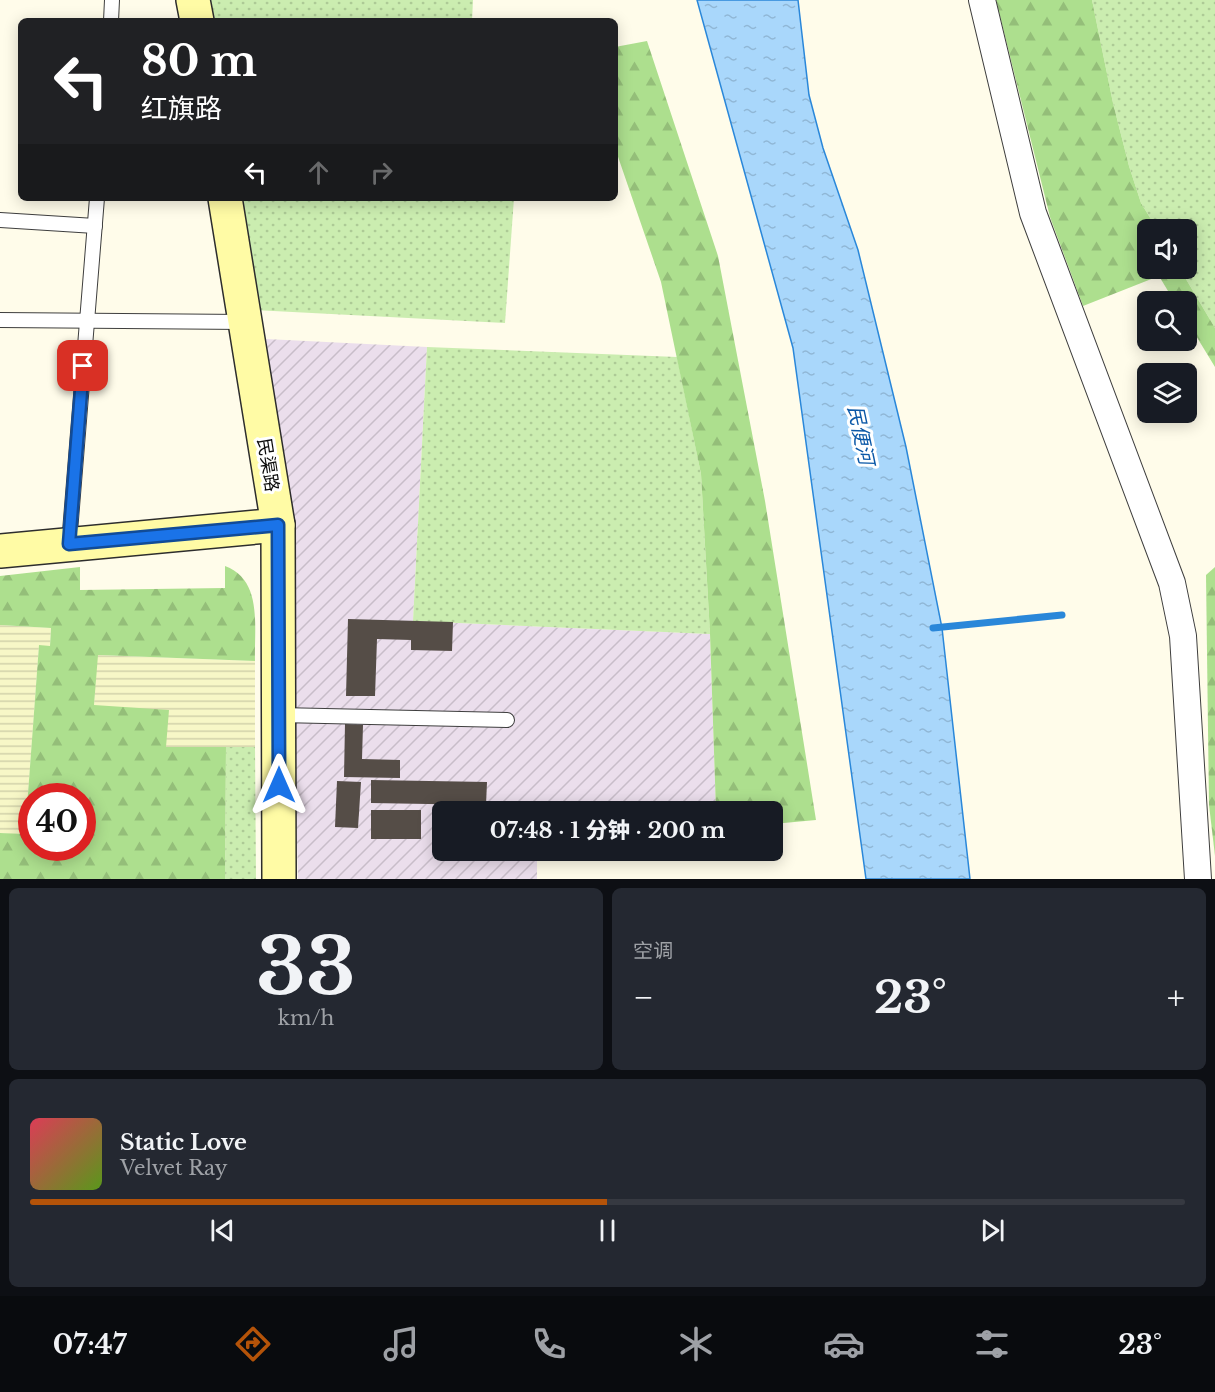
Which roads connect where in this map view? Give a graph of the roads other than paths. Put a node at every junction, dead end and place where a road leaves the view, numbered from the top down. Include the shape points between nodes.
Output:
1 (112, 0) edge
2 (193, 0) edge
3 (982, 0) edge
4 (111, 18) edge
5 (196, 18) edge
6 (97, 201) edge
7 (225, 201) edge
8 (0, 220) edge
9 (94, 226) junction
10 (0, 320) edge
11 (87, 321) junction
12 (245, 322) junction
13 (278, 525) junction
14 (69, 544) junction
15 (0, 551) edge
16 (279, 715) junction
17 (507, 720) dead end
18 (279, 879) edge
19 (1198, 879) edge

1 - 4 lane
2 - 5 street
3 - 19 street via 1033,213 1172,583 1183,636
6 - 9 lane
7 - 12 street, 民渠路
8 - 9 lane
9 - 11 lane
10 - 11 lane
11 - 12 lane
11 - 14 lane
12 - 13 street, 民渠路
13 - 14 street
13 - 16 street, 民渠路
14 - 15 street
16 - 17 lane
16 - 18 street, 民渠路

